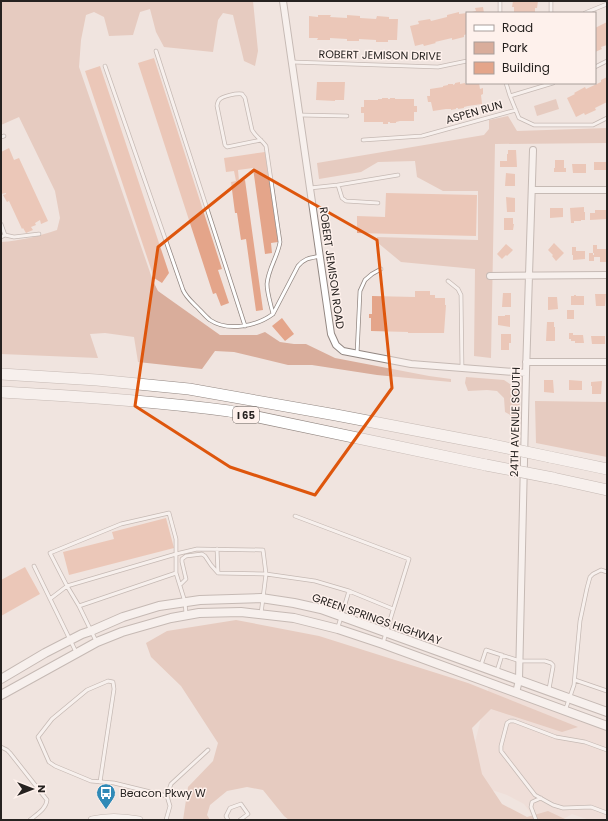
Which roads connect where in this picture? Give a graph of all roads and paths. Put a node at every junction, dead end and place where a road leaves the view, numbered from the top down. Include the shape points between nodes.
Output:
1 (282, 1) edge
2 (500, 1) edge
3 (551, 1) edge
4 (607, 4) edge
5 (500, 12) edge
6 (551, 12) edge
7 (587, 12) edge
8 (156, 52) dead end
9 (466, 61) edge
10 (607, 61) edge
11 (292, 62) junction
12 (105, 66) dead end
13 (596, 66) edge
14 (506, 84) edge
15 (549, 84) edge
16 (510, 96) junction
17 (516, 110) junction
18 (300, 115) junction
19 (347, 116) dead end
20 (607, 118) edge
21 (261, 140) junction
22 (363, 140) dead end
23 (533, 150) dead end
24 (398, 175) dead end
25 (338, 185) junction
26 (310, 188) junction
27 (532, 190) junction
28 (607, 190) edge
29 (378, 203) dead end
30 (1, 224) edge
31 (39, 234) dead end
32 (5, 235) junction
33 (1, 237) edge
34 (320, 256) junction
35 (381, 269) dead end
36 (529, 275) junction
37 (607, 275) edge
38 (490, 276) dead end
39 (448, 281) dead end
40 (273, 314) junction
41 (245, 326) junction
42 (357, 354) junction
43 (526, 362) junction
44 (607, 362) edge
45 (462, 368) junction
46 (526, 373) junction
47 (1, 374) edge
48 (1, 392) edge
49 (607, 468) edge
50 (607, 490) edge
51 (295, 516) dead end
52 (217, 549) junction
53 (176, 554) junction
54 (34, 566) dead end
55 (607, 572) edge
56 (176, 573) junction
57 (218, 573) junction
58 (266, 574) junction
59 (180, 585) junction
60 (67, 586) junction
61 (349, 591) junction
62 (263, 598) junction
63 (50, 599) junction
64 (185, 602) junction
65 (79, 606) junction
66 (393, 610) junction
67 (261, 614) junction
68 (187, 615) junction
69 (342, 617) junction
70 (338, 629) junction
71 (91, 631) junction
72 (386, 633) junction
73 (71, 640) junction
74 (97, 642) junction
75 (383, 644) junction
76 (77, 653) junction
77 (502, 655) junction
78 (520, 661) junction
79 (480, 666) junction
80 (496, 672) junction
81 (1, 679) edge
82 (520, 680) junction
83 (575, 680) junction
84 (548, 691) junction
85 (607, 691) edge
86 (516, 693) junction
87 (1, 694) edge
88 (570, 699) junction
89 (565, 711) junction
90 (607, 712) edge
91 (607, 726) edge
92 (1, 747) edge
93 (208, 750) dead end
94 (607, 750) edge
95 (100, 782) junction
96 (167, 796) junction
97 (541, 798) junction
98 (607, 813) edge
99 (30, 820) edge
100 (92, 820) edge
101 (139, 820) edge
102 (166, 820) edge
103 (228, 820) edge
104 (240, 820) edge
105 (536, 820) edge

1 - 11 street, ROBERT JEMISON ROAD
2 - 5 lane
3 - 6 lane
4 - 7 lane
8 - 41 lane
9 - 11 lane, ROBERT JEMISON DRIVE via 438,67
10 - 13 lane
11 - 18 street, ROBERT JEMISON ROAD
12 - 41 lane via 186,296 210,320 231,327
14 - 16 lane
15 - 16 lane, ASPEN RUN
16 - 17 lane
17 - 20 lane, ASPEN RUN via 519,118 534,125 593,125
17 - 22 lane, ASPEN RUN via 422,136
18 - 19 lane
18 - 26 street, ROBERT JEMISON ROAD
21 - 21 lane via 254,135 242,94 238,93 218,101 227,147
21 - 40 lane via 266,146 280,242 267,284
23 - 27 street, 24TH AVENUE SOUTH
24 - 25 lane
25 - 26 lane
25 - 29 lane via 342,198 346,201
26 - 34 street, ROBERT JEMISON ROAD
27 - 28 street
27 - 36 street, 24TH AVENUE SOUTH
30 - 32 lane
31 - 32 lane via 14,237
32 - 33 lane
34 - 40 lane via 302,261
34 - 42 street, ROBERT JEMISON ROAD via 331,334 336,345 343,351
35 - 42 lane via 365,280 360,291
36 - 37 street
36 - 38 street
36 - 43 street, 24TH AVENUE SOUTH
39 - 45 lane via 461,295
40 - 41 lane via 267,319
42 - 45 street, ROBERT JEMISON ROAD via 411,364
43 - 44 street
43 - 46 street, 24TH AVENUE SOUTH
45 - 46 street, ROBERT JEMISON ROAD
46 - 78 street, 24TH AVENUE SOUTH
47 - 49 highway, I 65, bridge via 189,389 343,416
48 - 50 highway, I 65, bridge via 55,394 229,411
51 - 66 lane via 409,559
52 - 53 lane via 197,549
52 - 57 lane
52 - 58 lane via 263,550
53 - 56 lane
53 - 60 lane
53 - 60 lane via 176,539 169,513 121,524 50,552
54 - 63 lane
55 - 83 lane via 601,570 590,577 580,621
56 - 59 lane
56 - 65 lane
57 - 58 lane
57 - 59 lane via 202,554 186,556 182,558 186,579
58 - 61 lane via 315,581
58 - 62 lane
59 - 64 lane
60 - 63 lane
60 - 65 lane
61 - 66 lane
61 - 69 lane
62 - 64 main road, GREEN SPRINGS HIGHWAY
62 - 67 lane
62 - 69 main road, GREEN SPRINGS HIGHWAY via 321,609
63 - 73 lane
64 - 68 lane
64 - 71 main road, GREEN SPRINGS HIGHWAY via 159,606 123,617
65 - 71 lane
66 - 72 lane
67 - 68 main road, GREEN SPRINGS HIGHWAY via 226,612
67 - 70 main road, GREEN SPRINGS HIGHWAY via 294,618
68 - 74 main road, GREEN SPRINGS HIGHWAY via 122,632
69 - 70 lane
69 - 72 main road, GREEN SPRINGS HIGHWAY
70 - 75 main road, GREEN SPRINGS HIGHWAY
71 - 73 main road, GREEN SPRINGS HIGHWAY
71 - 74 lane
72 - 75 lane
72 - 79 main road, GREEN SPRINGS HIGHWAY
73 - 76 lane
73 - 81 main road, GREEN SPRINGS HIGHWAY
74 - 76 main road, GREEN SPRINGS HIGHWAY
75 - 86 main road, GREEN SPRINGS HIGHWAY
76 - 87 main road, GREEN SPRINGS HIGHWAY
77 - 78 lane
77 - 79 lane via 486,650
77 - 80 lane
78 - 82 street, 24TH AVENUE SOUTH
78 - 84 lane via 548,661 553,664
79 - 80 main road, GREEN SPRINGS HIGHWAY
80 - 82 main road, GREEN SPRINGS HIGHWAY
82 - 84 main road, GREEN SPRINGS HIGHWAY
82 - 86 street, 24TH AVENUE SOUTH
83 - 85 lane
83 - 88 lane
84 - 88 main road, GREEN SPRINGS HIGHWAY
86 - 89 main road, GREEN SPRINGS HIGHWAY
88 - 89 lane
88 - 90 main road, GREEN SPRINGS HIGHWAY
89 - 91 main road, GREEN SPRINGS HIGHWAY
92 - 99 lane via 10,753 47,800 43,810
93 - 96 lane via 171,784
94 - 97 lane via 585,742 556,737 514,721 507,722 501,751 535,795
95 - 95 lane via 91,781 49,762 38,737 52,720 87,690 108,681 113,682 114,689
95 - 96 lane
96 - 102 lane via 170,806
97 - 98 lane via 563,808 591,807
97 - 105 lane via 532,802 531,807
100 - 101 street via 120,817
103 - 104 lane via 226,816 230,808 241,804 248,814

